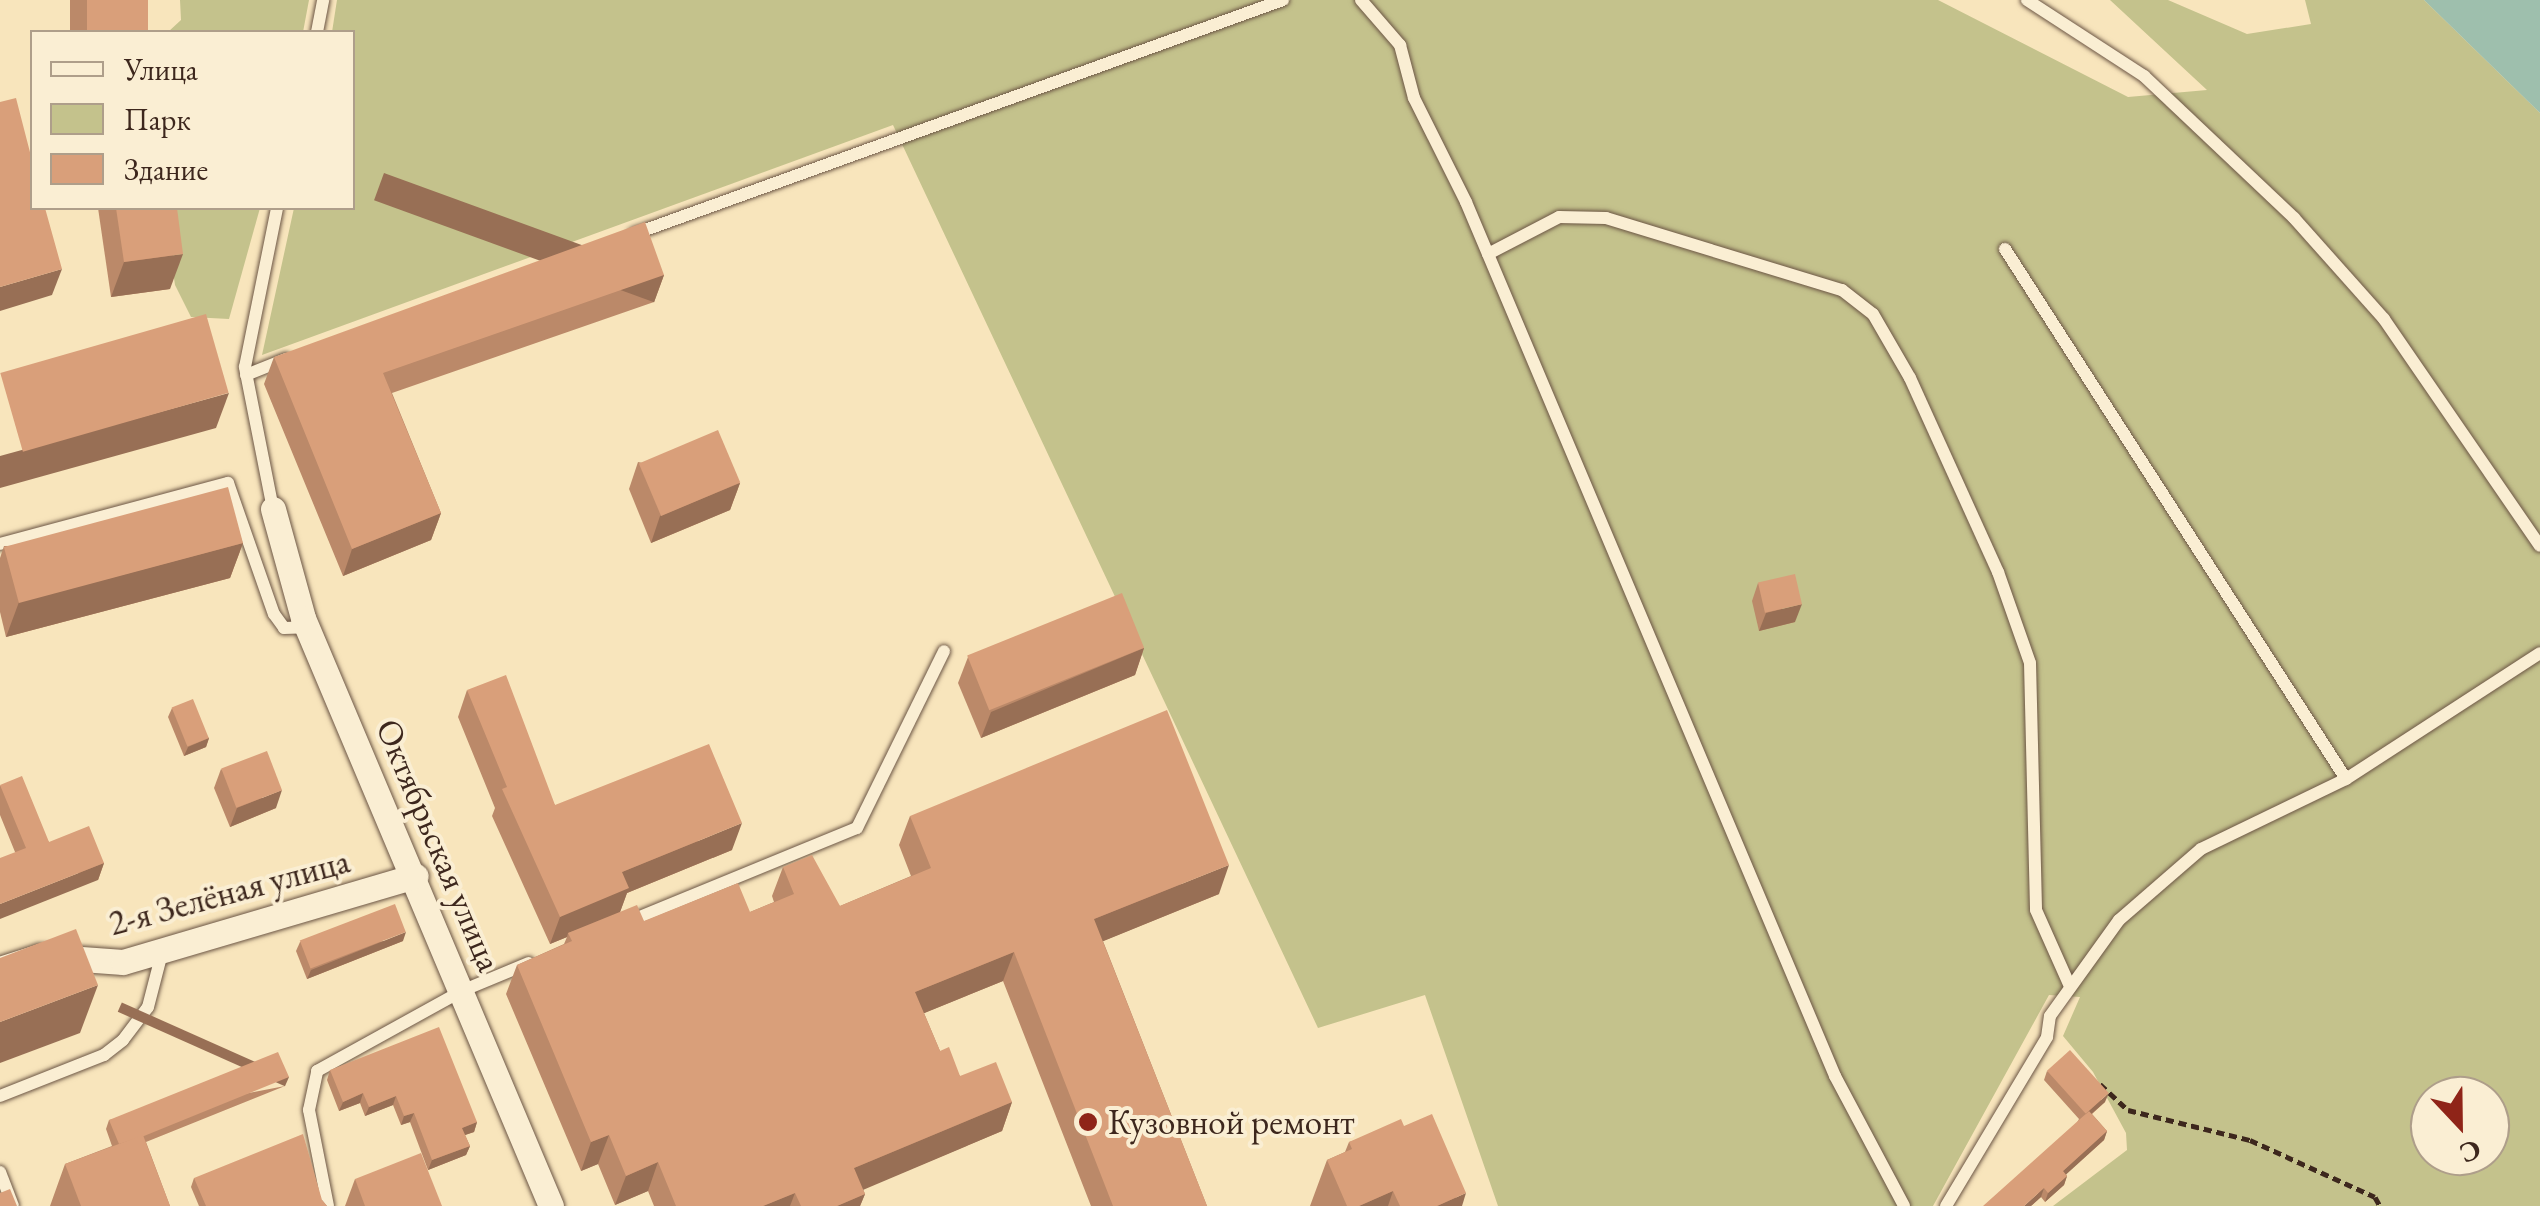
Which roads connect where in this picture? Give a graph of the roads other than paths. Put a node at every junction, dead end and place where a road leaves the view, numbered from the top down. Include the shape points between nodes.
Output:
1 (323, 0) edge
2 (1283, 0) edge
3 (1360, 0) edge
4 (2028, 0) edge
5 (317, 30) edge
6 (276, 210) edge
7 (620, 239) edge
8 (2005, 249) dead end
9 (1488, 254) junction
10 (310, 350) edge
11 (246, 375) junction
12 (273, 509) joint
13 (0, 544) edge
14 (2540, 546) edge
15 (306, 628) junction
16 (944, 651) dead end
17 (2540, 653) edge
18 (2346, 779) junction
19 (416, 876) junction
20 (621, 925) edge
21 (162, 953) junction
22 (548, 955) edge
23 (0, 969) edge
24 (2070, 984) junction
25 (464, 990) junction
26 (0, 1096) edge
27 (0, 1172) edge
28 (14, 1206) edge
29 (328, 1206) edge
30 (551, 1206) edge
31 (1904, 1206) edge
32 (1946, 1206) edge

1 - 5 lane
2 - 7 lane
3 - 9 lane via 1400,45 1414,98
4 - 14 lane via 2144,76 2294,218 2384,319
6 - 11 lane
8 - 18 lane
9 - 24 lane via 1558,216 1606,218 1842,290 1873,314 1910,378 1998,572 2030,663 2036,910
9 - 31 lane via 1835,1076
10 - 11 lane
11 - 12 lane
12 - 15 street, Октябрьская улица
13 - 15 lane via 228,483 274,614 284,628
15 - 19 street, Октябрьская улица
16 - 20 lane via 857,828
17 - 18 lane
18 - 24 lane via 2201,848 2118,920
19 - 21 street, 2-я Зелёная улица
19 - 25 street, Октябрьская улица
21 - 23 street, 2-я Зелёная улица via 123,962 40,956
21 - 26 lane via 148,1007 123,1040 104,1055
22 - 25 lane
24 - 32 lane
25 - 29 lane via 317,1071 309,1110
25 - 30 street, Октябрьская улица
27 - 28 lane

